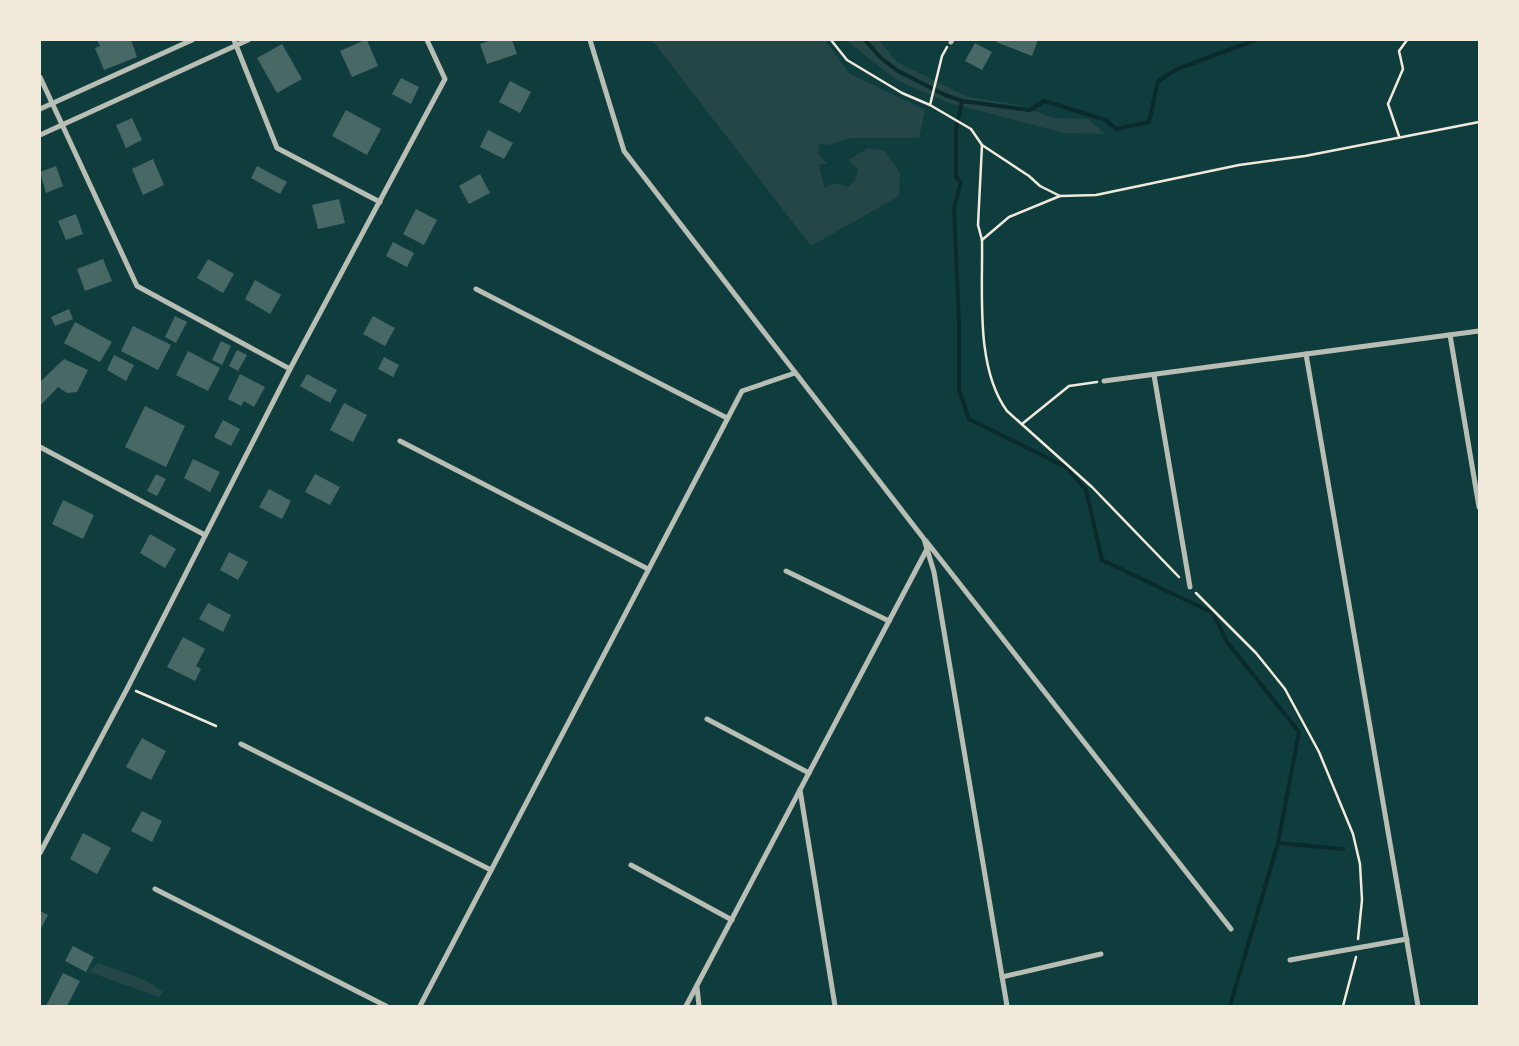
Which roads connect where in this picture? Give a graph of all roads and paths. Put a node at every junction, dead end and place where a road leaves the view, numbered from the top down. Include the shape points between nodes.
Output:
1 (192, 40) edge
2 (248, 40) edge
3 (427, 40) edge
4 (590, 40) edge
5 (831, 40) edge
6 (1406, 40) edge
7 (952, 41) edge
8 (235, 43) edge
9 (40, 77) edge
10 (52, 104) junction
11 (930, 105) junction
12 (40, 109) edge
13 (1479, 122) edge
14 (62, 125) junction
15 (40, 135) edge
16 (1399, 136) junction
17 (982, 145) junction
18 (1060, 196) junction
19 (380, 202) junction
20 (982, 240) junction
21 (476, 289) dead end
22 (1479, 331) edge
23 (1450, 335) junction
24 (1306, 354) junction
25 (290, 369) junction
26 (795, 372) junction
27 (1154, 375) junction
28 (1104, 381) joint
29 (727, 418) junction
30 (1022, 424) junction
31 (400, 441) dead end
32 (40, 447) edge
33 (1479, 507) edge
34 (205, 535) junction
35 (924, 539) junction
36 (927, 549) junction
37 (648, 569) junction
38 (786, 571) dead end
39 (1190, 587) junction
40 (889, 621) junction
41 (128, 687) junction
42 (706, 719) dead end
43 (216, 726) dead end
44 (241, 744) dead end
45 (809, 773) junction
46 (800, 790) junction
47 (40, 853) edge
48 (631, 865) dead end
49 (491, 870) junction
50 (155, 889) dead end
51 (732, 920) junction
52 (1231, 929) dead end
53 (1407, 939) junction
54 (1357, 948) junction
55 (1100, 954) dead end
56 (1290, 960) dead end
57 (1002, 977) junction
58 (696, 987) junction
59 (386, 1006) edge
60 (420, 1006) edge
61 (686, 1006) edge
62 (699, 1006) edge
63 (836, 1006) edge
64 (1007, 1006) edge
65 (1344, 1006) edge
66 (1418, 1006) edge

1 - 10 street
2 - 8 street
3 - 19 street via 445,79
4 - 26 street via 624,151
5 - 11 path via 847,60 902,93
6 - 16 path via 1399,51 1403,69 1388,104
7 - 11 path via 942,56
8 - 14 street
8 - 19 street via 277,148
9 - 10 street
10 - 12 street
10 - 14 street
11 - 17 path via 971,129
13 - 16 path
14 - 15 street
14 - 25 street via 137,286
16 - 18 path via 1096,195
17 - 18 path via 1040,186
17 - 20 path via 978,225
18 - 20 path via 1009,217
19 - 25 street
20 - 30 path via 984,342 991,380 999,400
21 - 29 street
22 - 23 street
23 - 24 street
23 - 33 street
24 - 27 street
24 - 53 street
25 - 34 street
26 - 29 street via 742,391
26 - 35 street
27 - 28 street
27 - 39 street
28 - 30 path via 1068,386
29 - 37 street
30 - 39 path via 1092,487
31 - 37 street
32 - 34 street
34 - 41 street
35 - 36 street
35 - 52 street
36 - 40 street
36 - 57 street via 934,572
37 - 49 street
38 - 40 street
39 - 54 path via 1256,653 1284,689 1319,752 1353,834 1360,864 1362,900
40 - 45 street
41 - 43 path
41 - 47 street
42 - 45 street
44 - 49 street
45 - 46 street
46 - 51 street
46 - 63 street
48 - 51 street
49 - 60 street
50 - 59 street
51 - 58 street
53 - 54 street
53 - 66 street
54 - 56 street
54 - 65 path
55 - 57 street
57 - 64 street
58 - 61 street
58 - 62 street

